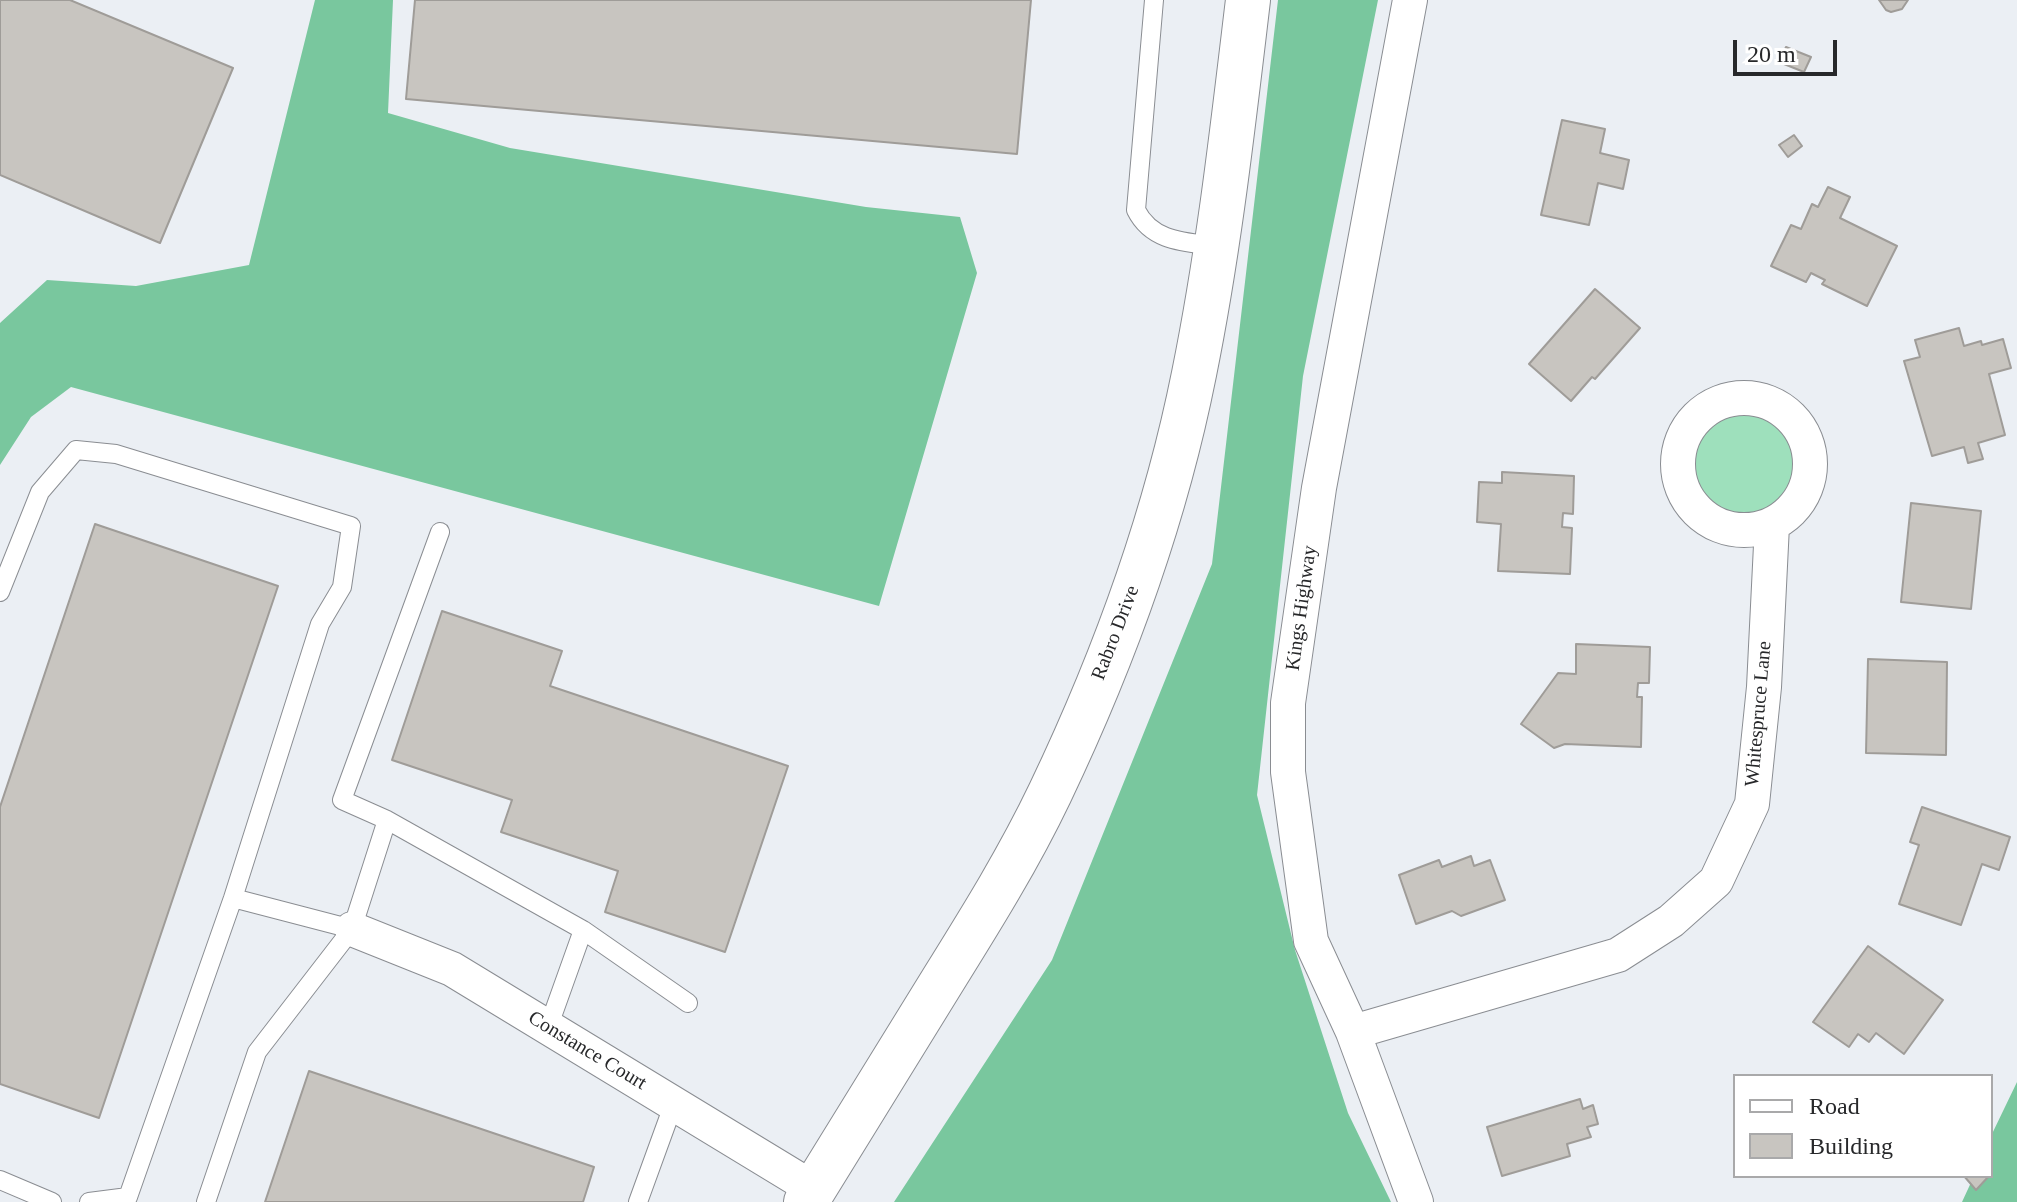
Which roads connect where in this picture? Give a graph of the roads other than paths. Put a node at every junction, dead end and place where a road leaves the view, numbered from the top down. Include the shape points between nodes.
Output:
1 (1154, 0) edge
2 (1248, 0) edge
3 (1410, 0) edge
4 (1216, 246) junction
5 (1772, 525) dead end
6 (440, 532) dead end
7 (0, 592) edge
8 (387, 820) junction
9 (233, 898) junction
10 (352, 929) junction
11 (583, 930) junction
12 (688, 1003) dead end
13 (548, 1028) junction
14 (1353, 1032) junction
15 (674, 1103) junction
16 (0, 1180) edge
17 (810, 1195) edge
18 (52, 1202) edge
19 (89, 1202) edge
20 (206, 1202) edge
21 (638, 1202) edge
22 (1416, 1202) edge

1 - 4 lane via 1136,210 1142,223 1166,239
2 - 4 main road, Rabro Drive
3 - 14 street, Kings Highway via 1319,488 1288,703 1288,772 1311,941
4 - 17 main road, Rabro Drive via 1194,376 1164,494 1115,642 1070,748 995,894
5 - 14 street, Whitespruce Lane via 1752,804 1716,881 1671,921 1618,955
6 - 8 lane via 342,800
7 - 9 lane via 40,492 76,450 116,454 351,526 342,587 320,624
8 - 10 lane
8 - 11 lane
9 - 10 lane
9 - 19 lane via 128,1197
10 - 13 street, Constance Court via 452,969
10 - 20 lane via 257,1052
11 - 12 lane
11 - 13 lane
13 - 15 street, Constance Court
14 - 22 street, Kings Highway
15 - 17 street, Constance Court
15 - 21 lane
16 - 18 lane

